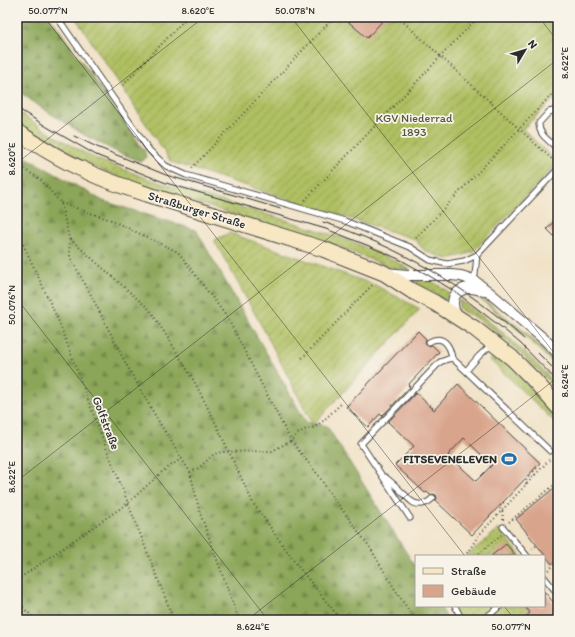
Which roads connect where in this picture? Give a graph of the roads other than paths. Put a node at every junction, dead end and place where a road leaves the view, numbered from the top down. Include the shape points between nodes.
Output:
1 (57, 17) edge
2 (558, 114) edge
3 (17, 132) edge
4 (558, 149) edge
5 (558, 169) edge
6 (477, 255) junction
7 (381, 276) junction
8 (473, 280) junction
9 (490, 293) junction
10 (456, 316) junction
11 (428, 342) dead end
12 (493, 343) junction
13 (558, 353) edge
14 (452, 358) junction
15 (466, 371) junction
16 (558, 407) edge
17 (552, 453) road end
18 (380, 472) junction
19 (433, 498) dead end
20 (410, 518) dead end
21 (505, 529) road end
22 (526, 555) edge
23 (545, 576) edge
24 (558, 594) edge
25 (456, 607) edge
26 (499, 607) edge
27 (462, 620) edge
28 (483, 620) edge

1 - 6 lane via 149,150 166,166 186,175 345,221 410,247 430,260 447,264 464,261
2 - 4 lane via 549,112 538,122 541,133
3 - 7 main road, Straßburger Straße via 50,153 113,183 323,249
5 - 6 lane
6 - 8 lane
7 - 8 street, Straßburger Straße via 451,275
7 - 10 main road, Straßburger Straße
8 - 9 street, Straßburger Straße
9 - 10 street, Straßburger Straße via 472,288 460,290 452,304
9 - 13 street, Straßburger Straße
10 - 12 main road, Straßburger Straße
11 - 14 lane via 441,340 450,349
12 - 15 lane
12 - 16 main road, Straßburger Straße via 512,358
14 - 15 lane
14 - 18 lane via 440,362 361,444
15 - 17 lane
18 - 19 lane via 416,504 427,503
18 - 20 lane
21 - 22 lane
23 - 24 lane
25 - 27 lane
26 - 28 lane

